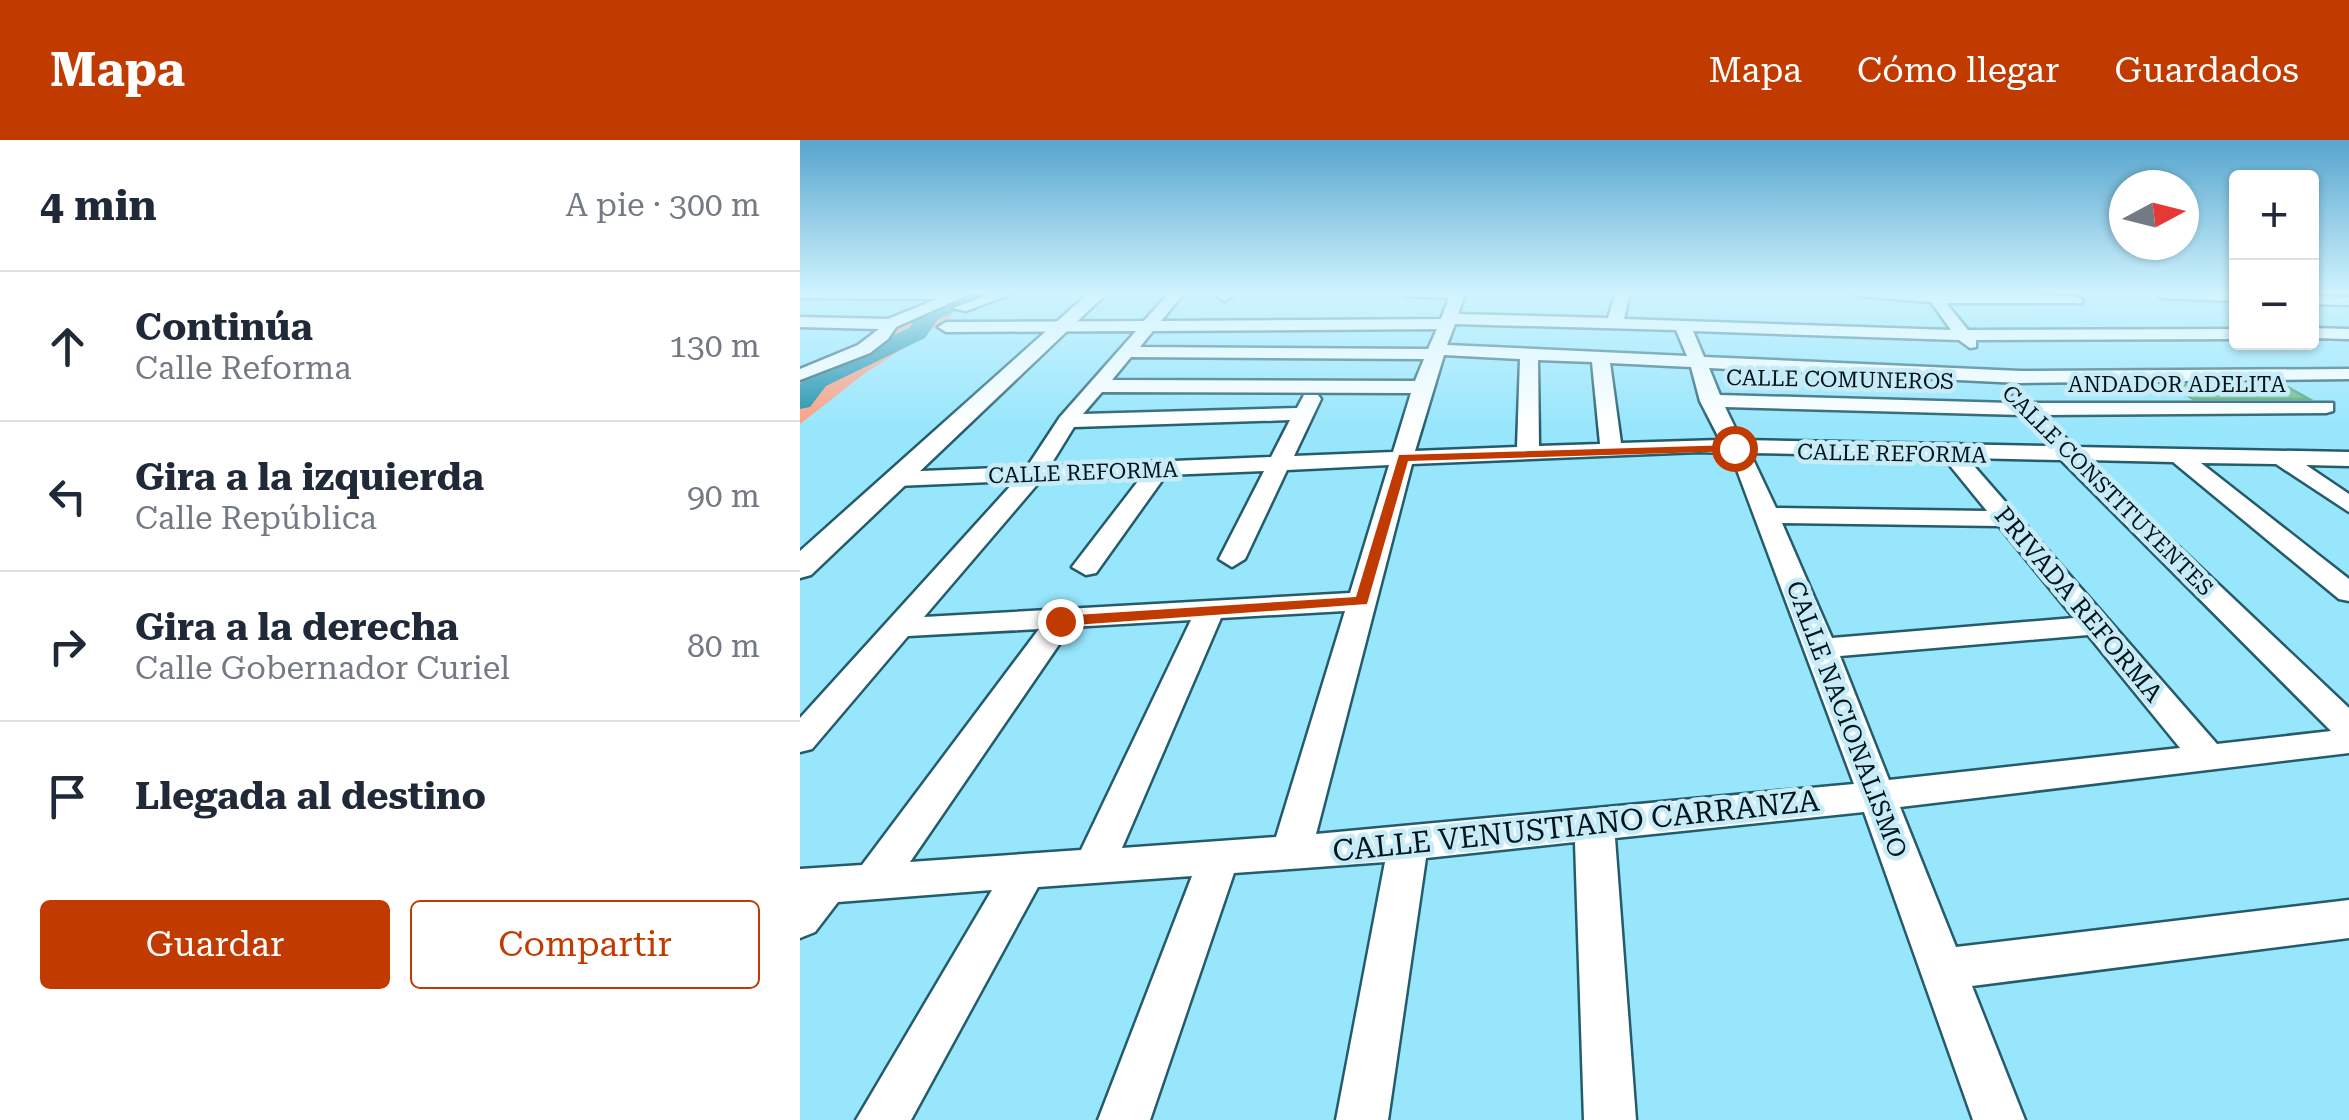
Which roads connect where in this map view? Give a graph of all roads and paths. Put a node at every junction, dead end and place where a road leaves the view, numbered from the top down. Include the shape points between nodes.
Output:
1 (878, 338) edge
2 (1048, 338) edge
3 (1140, 338) edge
4 (1442, 338) edge
5 (1688, 338) edge
6 (1966, 338) edge
7 (2149, 338) edge
8 (1126, 352) junction
9 (1437, 352) junction
10 (1530, 352) junction
11 (800, 357) edge
12 (842, 358) junction
13 (1600, 358) junction
14 (1700, 361) junction
15 (2349, 374) edge
16 (800, 375) edge
17 (1994, 376) junction
18 (2213, 376) junction
19 (2275, 376) junction
20 (1098, 386) junction
21 (1317, 387) junction
22 (1422, 387) junction
23 (1710, 401) junction
24 (2028, 409) junction
25 (1304, 414) junction
26 (1068, 421) junction
27 (1734, 448) junction
28 (1611, 450) junction
29 (1528, 454) junction
30 (1952, 454) junction
31 (2070, 456) junction
32 (2180, 457) junction
33 (1403, 458) junction
34 (2282, 458) junction
35 (2349, 459) edge
36 (1279, 464) junction
37 (1159, 469) junction
38 (1034, 474) junction
39 (896, 480) junction
40 (2349, 506) edge
41 (1767, 515) junction
42 (2008, 519) junction
43 (1232, 559) dead end
44 (1086, 567) dead end
45 (800, 568) edge
46 (2349, 594) edge
47 (1362, 601) junction
48 (1209, 612) junction
49 (1060, 621) junction
50 (2098, 625) junction
51 (897, 628) junction
52 (1821, 648) junction
53 (2349, 728) edge
54 (800, 740) edge
55 (2349, 741) edge
56 (2206, 755) junction
57 (1877, 796) junction
58 (1594, 824) junction
59 (1408, 844) junction
60 (1291, 854) junction
61 (1218, 860) junction
62 (1092, 868) junction
63 (1025, 872) junction
64 (872, 882) junction
65 (814, 886) edge
66 (800, 919) edge
67 (2349, 919) edge
68 (1944, 969) junction
69 (882, 1120) edge
70 (1124, 1120) edge
71 (1362, 1120) edge
72 (1610, 1120) edge
73 (1999, 1120) edge

1 - 12 street
2 - 39 street
3 - 8 street
4 - 9 street
5 - 14 street, CALLE NACIONALISMO
6 - 17 street, CALLE CONSTITUYENTES
7 - 18 street
8 - 9 street
8 - 20 street
9 - 10 street
9 - 22 street
10 - 13 street
10 - 29 street
11 - 12 street
12 - 16 street
13 - 14 street
13 - 28 street
14 - 17 street
14 - 23 street, CALLE NACIONALISMO
15 - 19 street
17 - 18 street
17 - 24 street, CALLE CONSTITUYENTES
18 - 19 street
19 - 24 street, ANDADOR ADELITA via 2331,412
20 - 21 street
20 - 26 street
21 - 22 street
21 - 25 street
22 - 33 street
23 - 24 street, CALLE COMUNEROS
23 - 27 street, CALLE NACIONALISMO
24 - 31 street, CALLE CONSTITUYENTES
25 - 26 street
25 - 36 street
26 - 38 street
27 - 28 street, CALLE REFORMA
27 - 30 street, CALLE REFORMA
27 - 41 street, CALLE NACIONALISMO
28 - 29 street, CALLE REFORMA
29 - 33 street, CALLE REFORMA
30 - 31 street, CALLE REFORMA
30 - 42 street, PRIVADA REFORMA
31 - 32 street, CALLE REFORMA
31 - 53 street, CALLE CONSTITUYENTES
32 - 34 street, CALLE REFORMA
32 - 46 street
33 - 36 street, CALLE REFORMA
33 - 47 street
34 - 35 street, CALLE REFORMA
34 - 40 street
36 - 37 street, CALLE REFORMA
36 - 43 street
37 - 38 street, CALLE REFORMA
37 - 44 street
38 - 39 street, CALLE REFORMA
38 - 51 street
39 - 45 street
41 - 42 street
41 - 52 street, CALLE NACIONALISMO
42 - 50 street, PRIVADA REFORMA
47 - 48 street
47 - 60 street
48 - 49 street
48 - 62 street
49 - 51 street
49 - 64 street
50 - 52 street
50 - 56 street, PRIVADA REFORMA
51 - 54 street
52 - 57 street, CALLE NACIONALISMO
55 - 56 street, CALLE VENUSTIANO CARRANZA
56 - 57 street, CALLE VENUSTIANO CARRANZA
57 - 58 street, CALLE VENUSTIANO CARRANZA
57 - 68 street, CALLE NACIONALISMO
58 - 59 street, CALLE VENUSTIANO CARRANZA
58 - 72 street
59 - 60 street, CALLE VENUSTIANO CARRANZA
59 - 71 street
60 - 61 street, CALLE VENUSTIANO CARRANZA
61 - 62 street, CALLE VENUSTIANO CARRANZA
61 - 70 street
62 - 63 street, CALLE VENUSTIANO CARRANZA
63 - 64 street, CALLE VENUSTIANO CARRANZA
63 - 69 street
64 - 65 street, CALLE VENUSTIANO CARRANZA
65 - 66 street
67 - 68 street
68 - 73 street, CALLE NACIONALISMO

